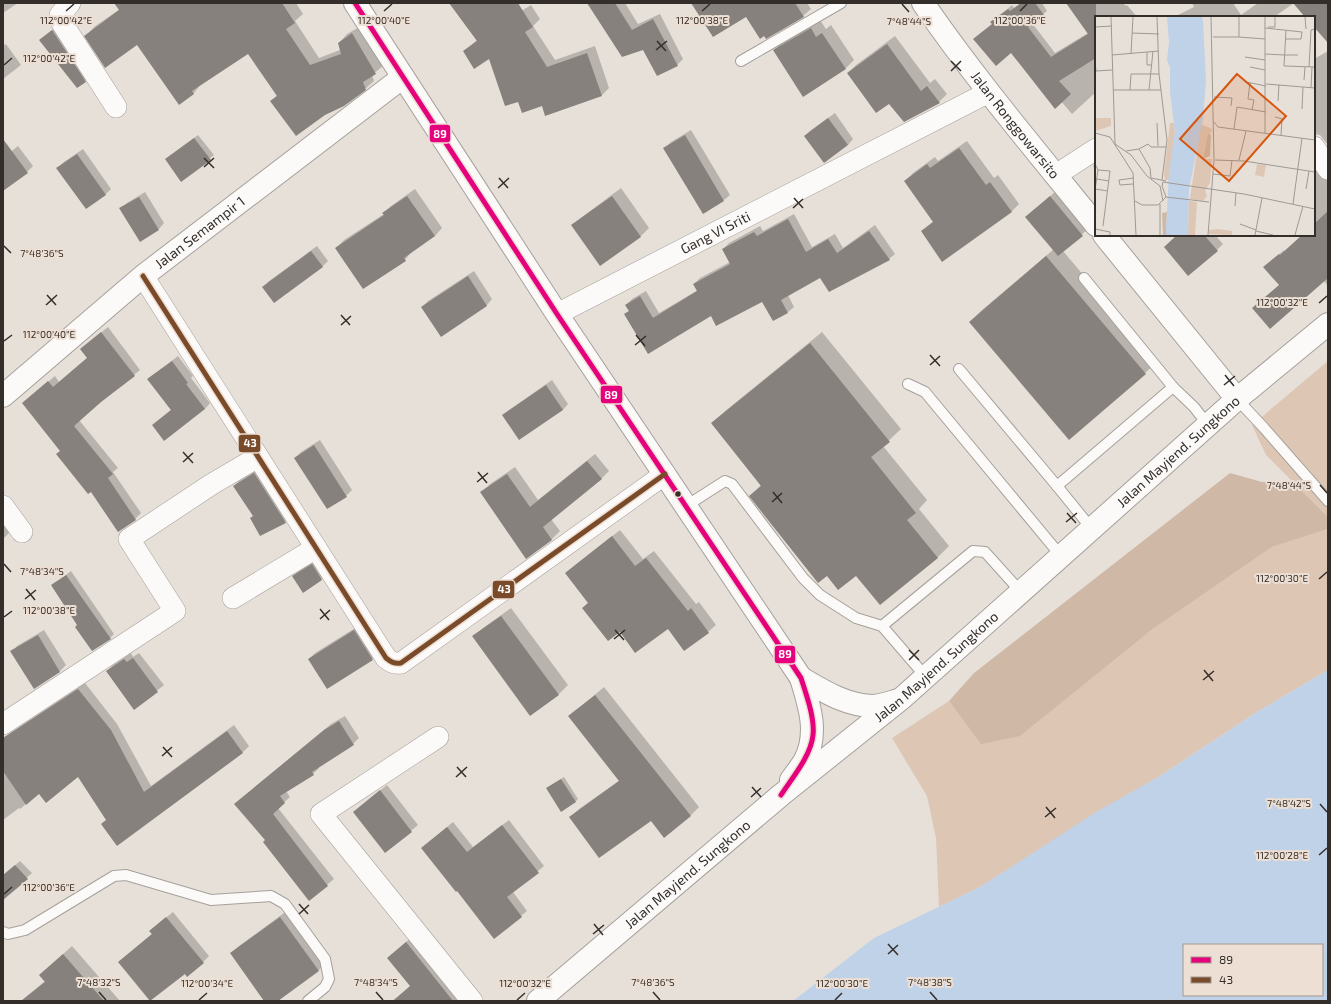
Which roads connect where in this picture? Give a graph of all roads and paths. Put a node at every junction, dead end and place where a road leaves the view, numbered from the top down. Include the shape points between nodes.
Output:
1 (70, 3) edge
2 (355, 3) edge
3 (841, 3) edge
4 (924, 3) edge
5 (741, 61) dead end
6 (403, 78) junction
7 (989, 92) junction
8 (116, 107) dead end
9 (1315, 148) edge
10 (1095, 150) edge
11 (1328, 168) edge
12 (1056, 175) junction
13 (1095, 224) edge
14 (1105, 236) edge
15 (143, 276) junction
16 (1084, 278) dead end
17 (557, 314) junction
18 (1328, 324) edge
19 (959, 369) dead end
20 (908, 384) dead end
21 (1173, 387) junction
22 (3, 396) edge
23 (1237, 399) junction
24 (1208, 425) junction
25 (258, 457) junction
26 (665, 474) junction
27 (1057, 486) junction
28 (1328, 501) edge
29 (3, 506) edge
30 (686, 506) junction
31 (1092, 529) junction
32 (22, 532) dead end
33 (316, 548) junction
34 (1061, 556) junction
35 (1021, 592) junction
36 (232, 598) dead end
37 (882, 626) junction
38 (926, 677) junction
39 (801, 678) junction
40 (901, 699) junction
41 (3, 724) edge
42 (438, 738) dead end
43 (781, 795) junction
44 (3, 932) edge
45 (308, 1001) edge
46 (472, 1001) edge
47 (538, 1001) edge

1 - 8 street via 60,15 62,23
2 - 6 main road
3 - 5 lane
4 - 7 main road, Jalan Ronggowarsito
6 - 15 main road, Jalan Semampir 1
6 - 17 main road
7 - 12 main road, Jalan Ronggowarsito
7 - 17 street, Gang VI Sriti
9 - 11 street
10 - 12 street
12 - 13 main road, Jalan Ronggowarsito
14 - 23 main road
15 - 22 main road, Jalan Semampir 1
15 - 25 street
16 - 21 lane
17 - 26 main road
18 - 23 main road, Jalan Mayjend. Sungkono
19 - 27 lane
20 - 34 lane via 925,392
21 - 24 lane
21 - 27 lane
23 - 24 main road, Jalan Mayjend. Sungkono
23 - 28 lane
24 - 31 main road, Jalan Mayjend. Sungkono
25 - 33 street
25 - 41 street via 129,539 175,611
26 - 30 main road
26 - 33 street via 396,664 386,658
27 - 31 lane
29 - 32 street
30 - 37 lane via 728,481 820,595 856,618
30 - 39 main road
31 - 34 main road, Jalan Mayjend. Sungkono
33 - 36 street
34 - 35 main road, Jalan Mayjend. Sungkono
35 - 37 lane via 985,552 973,551
35 - 38 main road, Jalan Mayjend. Sungkono
37 - 38 lane
38 - 40 main road, Jalan Mayjend. Sungkono
39 - 40 main road via 824,692 850,703 875,706
39 - 43 main road via 810,708 813,735 806,759
40 - 43 main road, Jalan Mayjend. Sungkono
42 - 46 street via 321,814
43 - 47 main road, Jalan Mayjend. Sungkono
44 - 45 lane via 8,934 25,930 114,876 126,875 211,900 271,896 285,904 324,956 329,979 325,987

